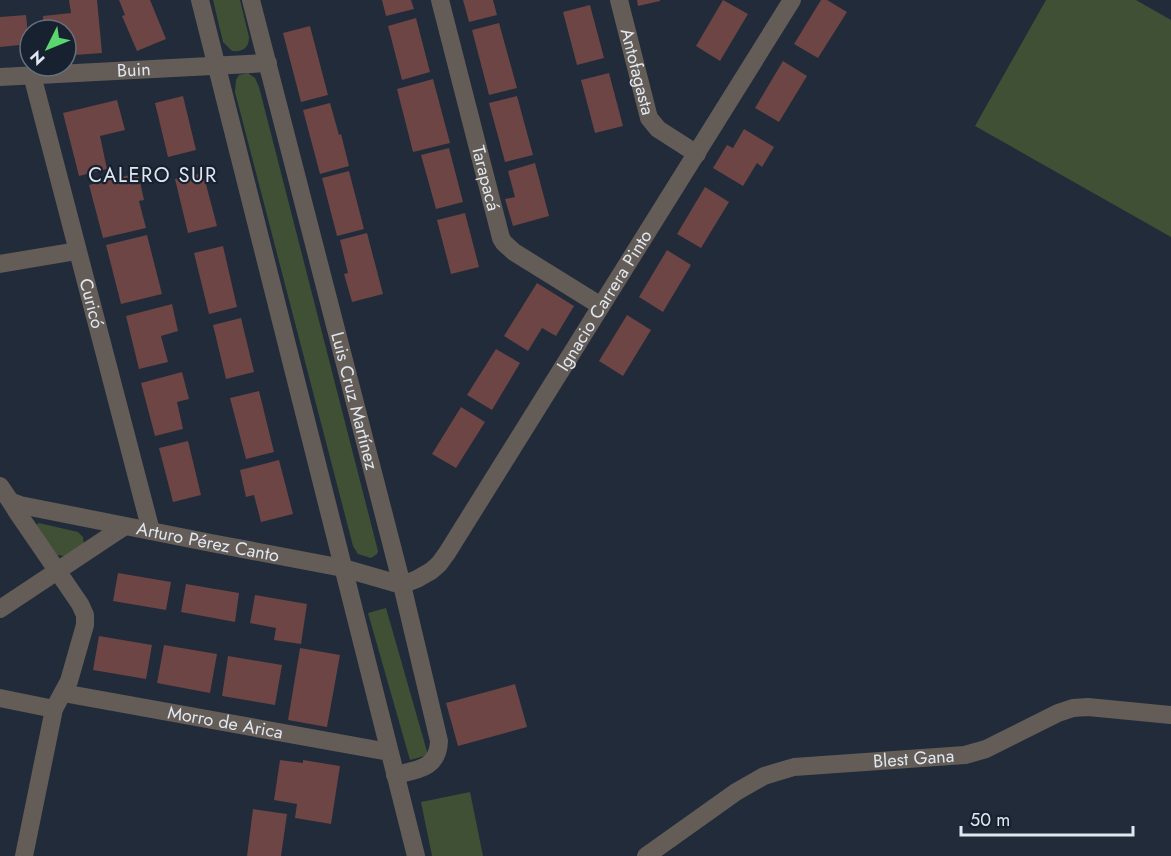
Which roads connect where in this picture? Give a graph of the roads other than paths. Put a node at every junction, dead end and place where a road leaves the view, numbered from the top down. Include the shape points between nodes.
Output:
1 (200, 0) edge
2 (251, 0) edge
3 (440, 0) edge
4 (619, 0) edge
5 (792, 0) edge
6 (268, 63) junction
7 (217, 66) junction
8 (78, 73) edge
9 (18, 76) edge
10 (0, 77) edge
11 (33, 78) edge
12 (697, 154) junction
13 (77, 251) junction
14 (0, 264) edge
15 (602, 306) junction
16 (0, 486) edge
17 (12, 502) junction
18 (125, 526) junction
19 (151, 531) junction
20 (343, 568) junction
21 (57, 571) junction
22 (402, 585) junction
23 (0, 609) edge
24 (0, 698) edge
25 (59, 701) junction
26 (1171, 716) edge
27 (389, 752) junction
28 (395, 775) junction
29 (668, 848) edge
30 (24, 856) edge
31 (416, 856) edge
32 (645, 856) edge

1 - 7 street
2 - 6 street, Luis Cruz Martínez
3 - 15 street, Tarapacá via 501,238 508,248
4 - 12 street, Antofagasta via 649,118 658,129
5 - 12 street, Ignacio Carrera Pinto
6 - 7 street, Buin
6 - 22 street, Luis Cruz Martínez
7 - 8 street, Buin
7 - 20 street
9 - 10 street, Buin
11 - 13 street, Curicó
12 - 15 street, Ignacio Carrera Pinto
13 - 14 street
13 - 19 street, Curicó
15 - 22 street, Ignacio Carrera Pinto via 447,553 431,571
16 - 17 street
17 - 18 street, Arturo Pérez Canto
17 - 21 street
18 - 19 street, Arturo Pérez Canto
18 - 21 street
19 - 20 street, Arturo Pérez Canto
20 - 22 street, Arturo Pérez Canto
20 - 27 street
21 - 23 street
21 - 25 street via 80,603 85,620 69,681
22 - 28 street, Luis Cruz Martínez via 439,741 437,754 429,764
24 - 25 street, Morro de Arica
25 - 27 street, Morro de Arica
25 - 30 street
26 - 29 street, Blest Gana via 1073,708 965,755 794,767 750,783 702,815
27 - 28 street
28 - 31 street
29 - 32 street, Blest Gana

